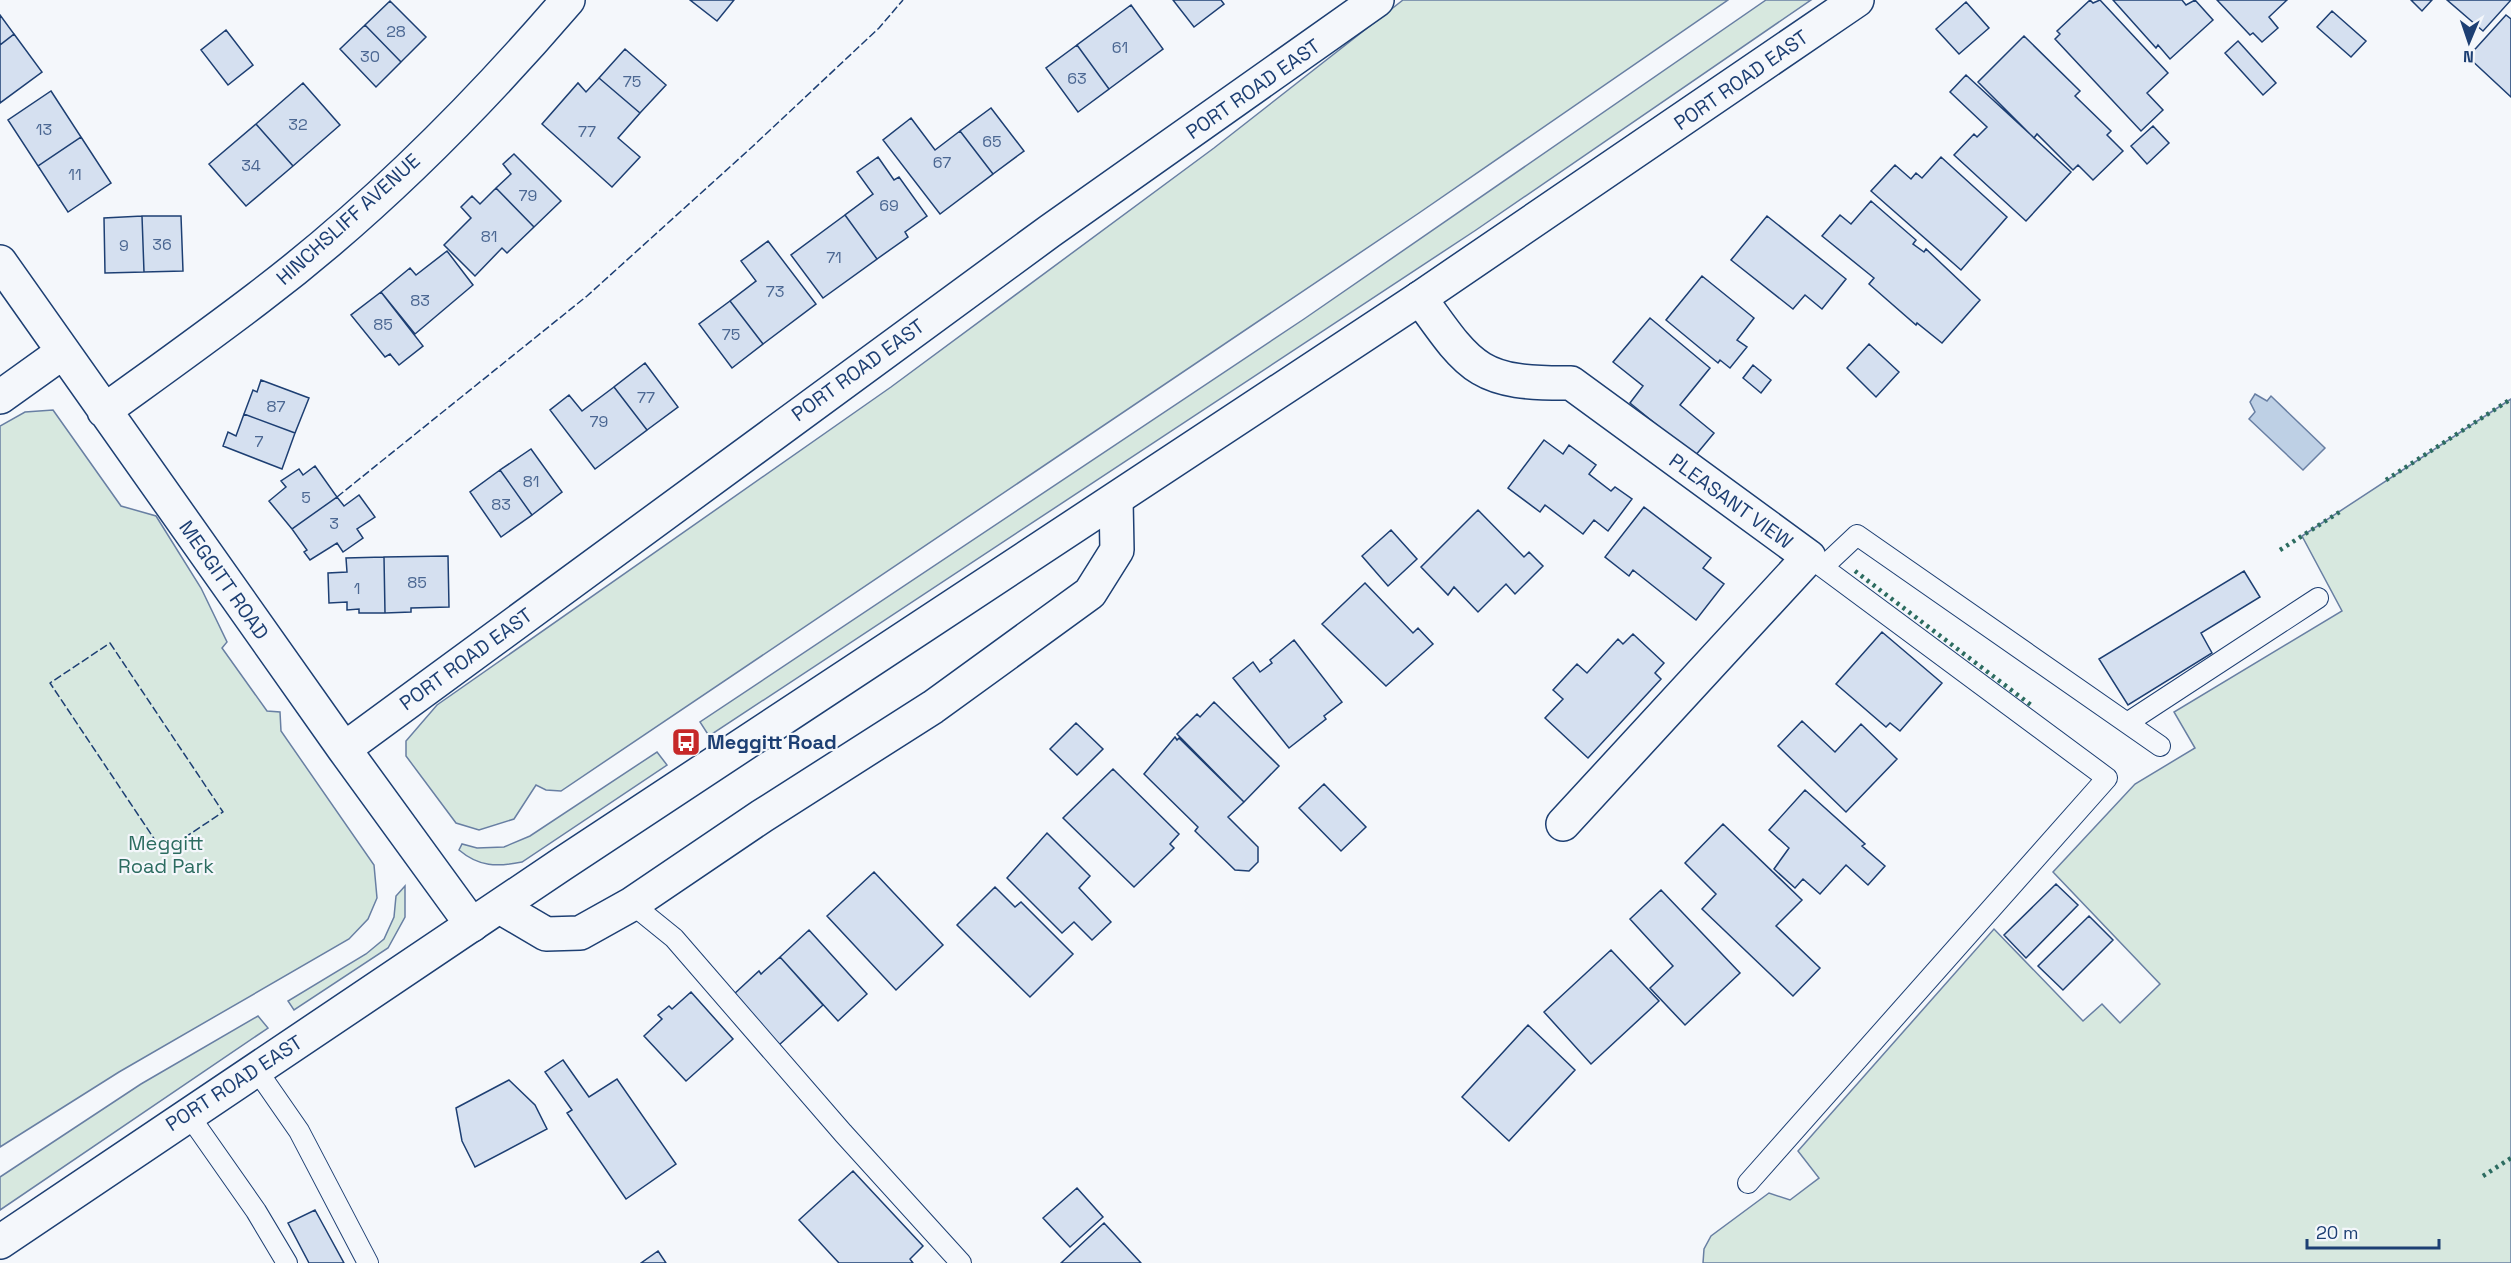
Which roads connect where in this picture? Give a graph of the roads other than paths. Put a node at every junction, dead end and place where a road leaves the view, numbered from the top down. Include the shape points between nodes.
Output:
1 (568, 0) edge
2 (1377, 0) edge
3 (1857, 0) edge
4 (0, 262) edge
5 (1420, 298) junction
6 (63, 352) junction
7 (0, 397) edge
8 (104, 411) junction
9 (1116, 500) junction
10 (1816, 562) junction
11 (2318, 598) dead end
12 (2127, 723) junction
13 (2160, 746) dead end
14 (344, 749) junction
15 (1563, 824) dead end
16 (632, 904) junction
17 (500, 907) junction
18 (472, 925) junction
19 (256, 1069) junction
20 (188, 1114) junction
21 (1748, 1183) dead end
22 (0, 1242) edge
23 (287, 1263) edge
24 (368, 1263) edge
25 (961, 1263) edge

1 - 8 street, HINCHSLIFF AVENUE via 504,75 345,226 259,298
2 - 14 street, PORT ROAD EAST via 1030,245
3 - 5 street, PORT ROAD EAST
4 - 6 street, MEGGITT ROAD
5 - 9 street, PORT ROAD EAST
5 - 10 street, PLEASANT VIEW via 1457,351 1486,374 1525,384 1571,383
6 - 7 street
6 - 8 street, MEGGITT ROAD
8 - 14 street, MEGGITT ROAD
9 - 16 street via 1118,550 1090,593 933,706
9 - 17 street, PORT ROAD EAST
10 - 12 lane via 1857,535
10 - 15 street, PLEASANT VIEW
10 - 21 lane via 2107,778
11 - 12 lane
12 - 13 lane
14 - 18 street, MEGGITT ROAD
16 - 17 street via 580,933 546,934
16 - 25 lane via 674,938 843,1134
17 - 18 street, PORT ROAD EAST
18 - 19 street, PORT ROAD EAST
19 - 20 street, PORT ROAD EAST
19 - 24 lane via 299,1131
20 - 22 street, PORT ROAD EAST
20 - 23 lane

